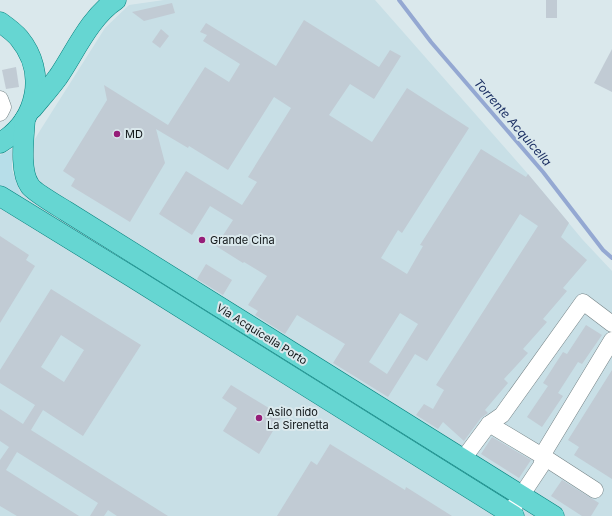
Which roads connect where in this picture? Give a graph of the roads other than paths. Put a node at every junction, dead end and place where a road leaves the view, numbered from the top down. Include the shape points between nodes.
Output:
1 (116, 0) edge
2 (0, 22) edge
3 (0, 99) edge
4 (0, 112) edge
5 (27, 116) junction
6 (0, 143) edge
7 (0, 196) edge
8 (143, 259) junction
9 (132, 277) junction
10 (226, 311) junction
11 (612, 324) edge
12 (215, 328) junction
13 (612, 340) edge
14 (361, 395) junction
15 (349, 413) junction
16 (404, 422) junction
17 (489, 424) junction
18 (393, 440) junction
19 (544, 457) junction
20 (463, 459) junction
21 (595, 490) dead end
22 (522, 495) junction
23 (512, 515) edge
24 (552, 515) edge

1 - 5 main road via 93,22 57,78
2 - 5 main road via 28,51 34,69 36,88
3 - 4 lane
5 - 6 main road via 12,136
5 - 8 main road, Via Acquicella Porto via 23,160 30,187
7 - 9 main road, Via Acquicella Porto
8 - 9 main road
8 - 10 main road, Via Acquicella Porto
9 - 12 main road, Via Acquicella Porto
10 - 12 main road
10 - 14 main road, Via Acquicella Porto
11 - 17 lane via 583,302 502,415
12 - 15 main road, Via Acquicella Porto
13 - 19 lane via 546,448
14 - 15 main road
14 - 16 main road, Via Acquicella Porto
15 - 18 main road, Via Acquicella Porto
16 - 18 main road
16 - 20 main road, Via Acquicella Porto
17 - 19 lane
17 - 20 lane
18 - 23 main road, Via Acquicella Porto
19 - 21 lane
19 - 22 lane
20 - 22 main road, Via Acquicella Porto
22 - 23 lane
22 - 24 main road, Via Acquicella Porto

